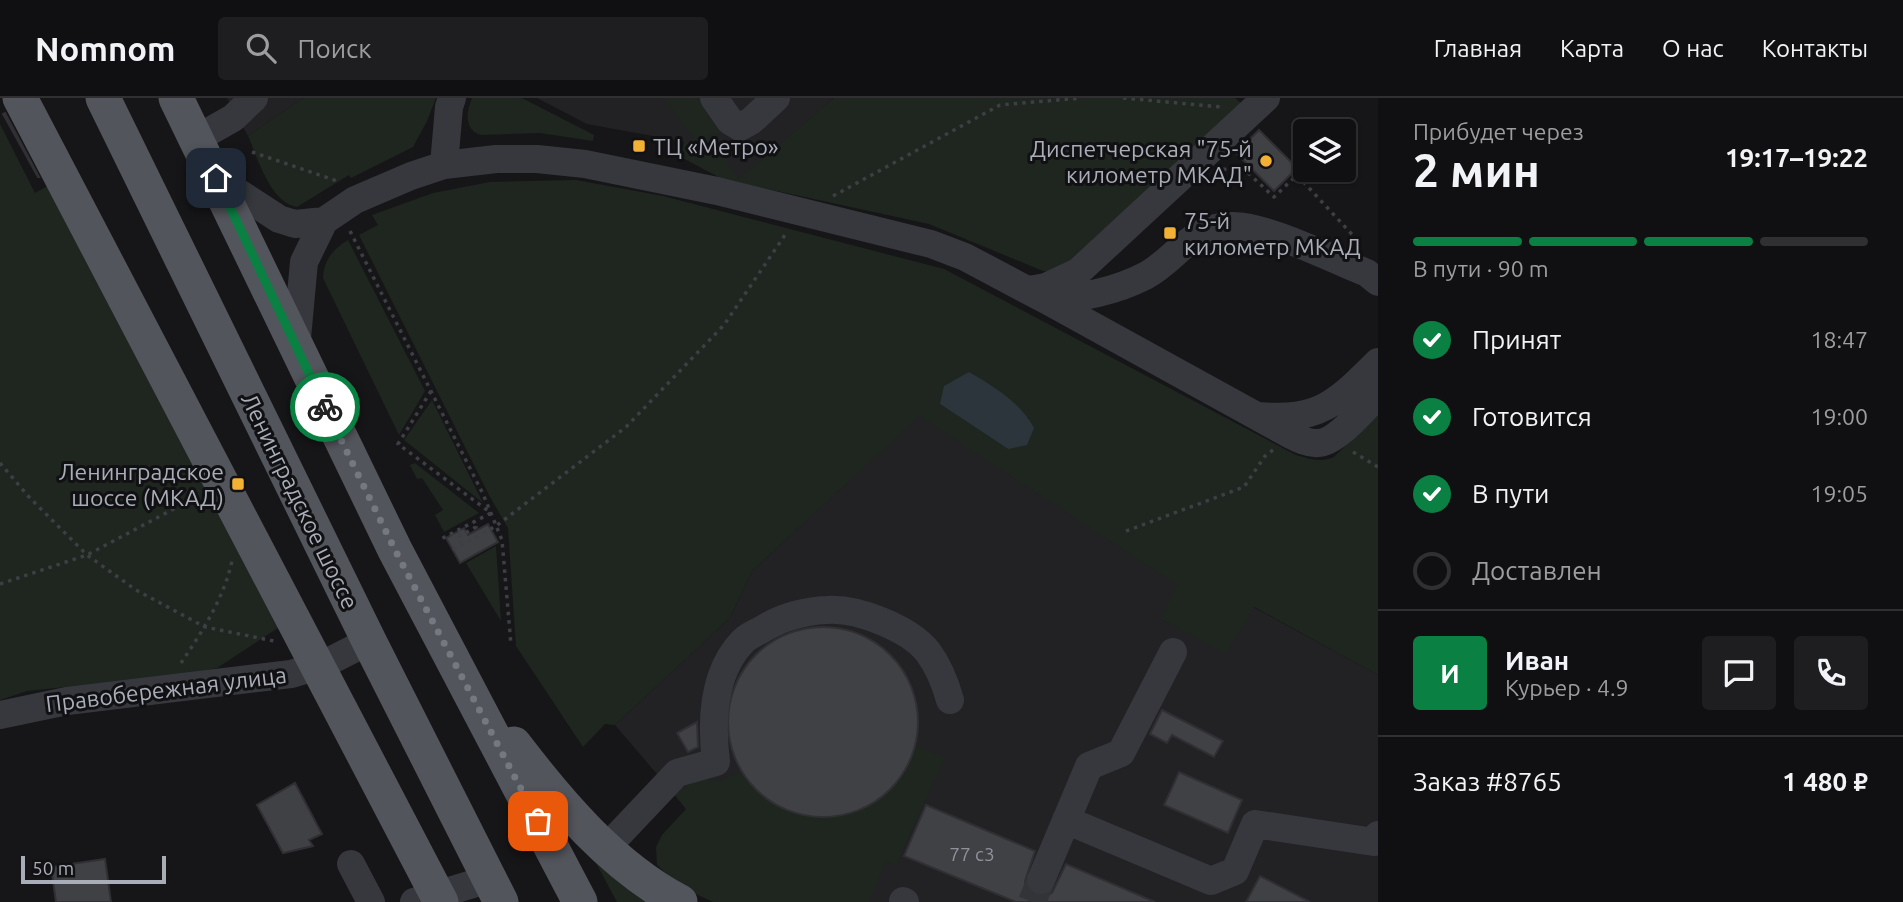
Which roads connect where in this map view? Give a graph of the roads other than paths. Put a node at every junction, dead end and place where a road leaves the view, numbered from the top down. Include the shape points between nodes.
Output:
1 (20, 98) edge
2 (103, 98) edge
3 (176, 98) edge
4 (254, 98) edge
5 (452, 98) edge
6 (714, 98) edge
7 (776, 98) edge
8 (1264, 100) edge
9 (196, 139) junction
10 (444, 165) junction
11 (216, 178) junction
12 (337, 225) junction
13 (1378, 282) edge
14 (1038, 296) junction
15 (296, 349) junction
16 (1378, 362) edge
17 (1378, 395) edge
18 (1255, 415) junction
19 (369, 640) junction
20 (1173, 652) dead end
21 (456, 667) junction
22 (950, 700) dead end
23 (0, 715) edge
24 (1066, 820) junction
25 (1378, 835) edge
26 (606, 848) junction
27 (351, 864) dead end
28 (1041, 880) tunnel mouth
29 (494, 894) edge
30 (371, 902) edge
31 (414, 902) edge
32 (441, 902) edge
33 (580, 902) edge
34 (680, 902) edge

1 - 32 main road
2 - 19 main road, Ленинградское шоссе
3 - 9 main road
4 - 9 street via 233,118
5 - 10 street
6 - 7 street via 740,127
8 - 14 street via 1078,272 1046,287
9 - 11 main road
10 - 12 street via 355,200
10 - 14 street via 537,159 717,191 931,244
11 - 12 street via 279,219
11 - 15 main road
12 - 15 street via 307,252 301,273
13 - 14 street via 1367,273 1274,235 1233,225 1207,229 1149,274 1120,288 1085,297
14 - 18 street
15 - 21 main road
16 - 18 street via 1330,406 1283,418
17 - 18 street via 1332,439 1319,443 1291,435
19 - 23 street, Правобережная улица via 291,674 67,701
19 - 29 main road, Ленинградское шоссе
20 - 24 street via 1121,753 1089,766
21 - 26 main road via 575,818
21 - 33 main road
22 - 26 street via 944,677 926,650 900,630 868,616 828,610 790,616 744,640 727,665 717,688 714,712 716,762 677,773
24 - 25 street via 1211,881 1235,871 1255,824 1374,842
24 - 28 street
26 - 34 main road
27 - 30 street
29 - 31 street

